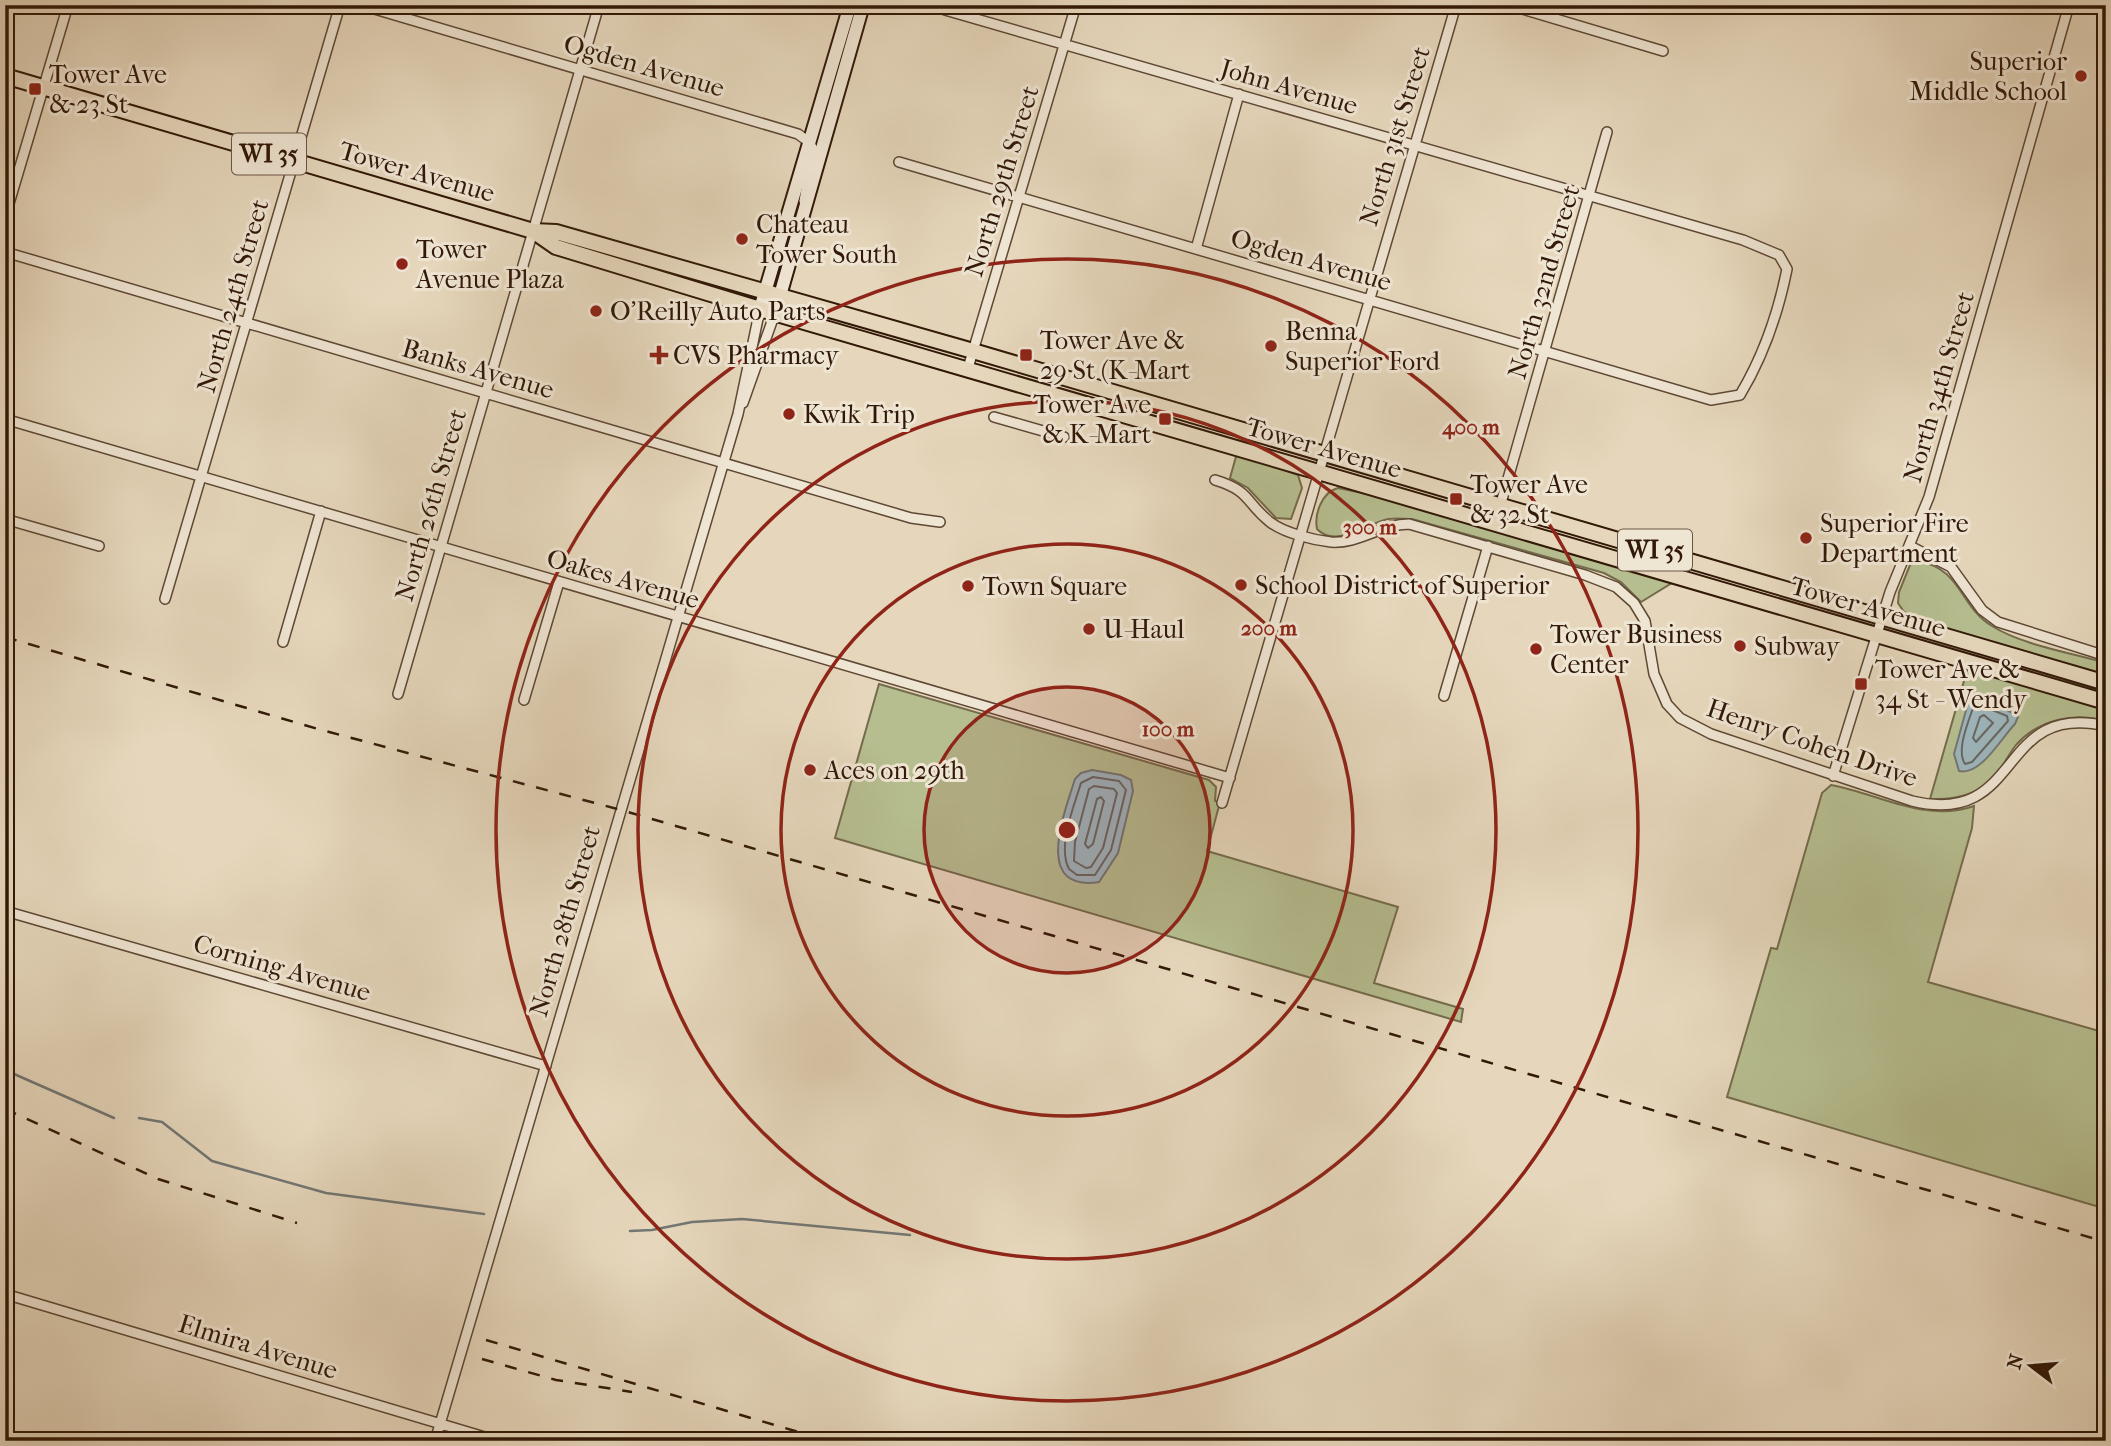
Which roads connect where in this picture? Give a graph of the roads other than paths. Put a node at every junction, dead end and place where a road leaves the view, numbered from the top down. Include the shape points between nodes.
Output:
1 (68, 5) edge
2 (340, 5) edge
3 (361, 5) edge
4 (599, 5) edge
5 (850, 5) edge
6 (863, 5) edge
7 (1076, 5) edge
8 (1456, 5) edge
9 (1509, 5) edge
10 (2069, 5) edge
11 (945, 10) dead end
12 (1065, 43) junction
13 (1663, 51) dead end
14 (580, 70) junction
15 (5, 76) edge
16 (44, 88) junction
17 (1239, 94) junction
18 (1607, 132) dead end
19 (809, 142) junction
20 (1414, 145) junction
21 (295, 161) junction
22 (899, 162) dead end
23 (1591, 196) junction
24 (1019, 198) junction
25 (804, 207) junction
26 (5, 217) edge
27 (533, 232) junction
28 (1196, 249) junction
29 (5, 252) edge
30 (773, 293) junction
31 (1369, 298) junction
32 (760, 309) junction
33 (775, 313) junction
34 (247, 323) junction
35 (973, 351) junction
36 (1546, 351) junction
37 (968, 368) junction
38 (486, 393) junction
39 (1711, 400) joint
40 (738, 414) junction
41 (994, 417) dead end
42 (5, 419) edge
43 (1064, 438) dead end
44 (1324, 454) junction
45 (723, 463) junction
46 (1319, 471) junction
47 (201, 477) junction
48 (1215, 480) dead end
49 (1501, 505) junction
50 (321, 511) junction
51 (5, 519) edge
52 (940, 522) dead end
53 (1495, 523) junction
54 (1300, 534) junction
55 (99, 546) dead end
56 (441, 546) junction
57 (1488, 546) junction
58 (1910, 546) junction
59 (559, 582) junction
60 (165, 599) dead end
61 (678, 617) junction
62 (1881, 618) junction
63 (1876, 635) junction
64 (283, 642) dead end
65 (2106, 656) edge
66 (2106, 683) edge
67 (398, 694) dead end
68 (1444, 696) dead end
69 (524, 700) dead end
70 (2106, 702) edge
71 (2106, 726) edge
72 (1833, 776) junction
73 (1230, 778) junction
74 (1222, 803) dead end
75 (5, 911) edge
76 (546, 1066) junction
77 (5, 1294) edge
78 (440, 1424) junction
79 (435, 1441) edge
80 (498, 1441) edge

1 - 16 street
2 - 21 street, North 24th Street
3 - 14 street, Ogden Avenue
4 - 14 street, North 26th Street
5 - 19 main road, North 28th Street
6 - 25 main road, North 28th Street
7 - 12 street, North 29th Street
8 - 20 street, North 31st Street
9 - 13 street
10 - 58 street, North 34th Street via 1929,497
11 - 12 street, John Avenue
12 - 17 street, John Avenue
12 - 24 street, North 29th Street
14 - 19 street, Ogden Avenue via 787,131
14 - 27 street, North 26th Street
15 - 16 main road, Tower Avenue / WI 35
16 - 21 main road, Tower Avenue / WI 35
16 - 26 street
17 - 20 street, John Avenue
17 - 28 street
18 - 23 street, North 32nd Street
19 - 25 street via 813,156 804,186
19 - 30 main road, North 28th Street
20 - 23 street, John Avenue
20 - 31 street, North 31st Street
21 - 27 main road, Tower Avenue / WI 35
21 - 34 street, North 24th Street
22 - 24 street, Ogden Avenue
23 - 36 street, North 32nd Street
23 - 39 street, John Avenue via 1743,240 1779,255 1787,269 1759,363 1740,395
24 - 28 street, Ogden Avenue
24 - 35 street, North 29th Street
25 - 30 main road, North 28th Street
27 - 30 main road, Tower Avenue / WI 35 via 556,232
27 - 32 main road, Tower Avenue / WI 35 via 556,247
27 - 38 street, North 26th Street
28 - 31 street, Ogden Avenue
29 - 34 street, Banks Avenue
30 - 32 main road, North 28th Street
30 - 33 main road, North 28th Street
30 - 35 main road, Tower Avenue / WI 35
31 - 36 street, Ogden Avenue
31 - 44 street, North 31st Street
32 - 33 main road, Tower Avenue / WI 35
32 - 40 street, North 28th Street
33 - 37 main road, Tower Avenue / WI 35
33 - 40 street, North 28th Street
34 - 38 street, Banks Avenue
34 - 47 street, North 24th Street
35 - 37 street, North 29th Street
35 - 44 main road, Tower Avenue / WI 35
36 - 39 street, Ogden Avenue
36 - 49 street, North 32nd Street
37 - 46 main road, Tower Avenue / WI 35
38 - 45 street, Banks Avenue
38 - 56 street, North 26th Street
40 - 45 street, North 28th Street
41 - 43 street
42 - 47 street, Oakes Avenue
44 - 46 street, North 31st Street
44 - 49 main road, Tower Avenue / WI 35
45 - 52 street, Banks Avenue
45 - 61 street, North 28th Street
46 - 53 main road, Tower Avenue / WI 35
46 - 54 street, North 31st Street
47 - 50 street, Oakes Avenue
47 - 60 street, North 24th Street
48 - 54 street, Henry Cohen Drive via 1241,490 1275,525
49 - 53 street, North 32nd Street
49 - 62 main road, Tower Avenue / WI 35
50 - 56 street, Oakes Avenue
50 - 64 street
51 - 55 street
53 - 63 main road, Tower Avenue / WI 35
54 - 57 street, Henry Cohen Drive via 1343,542 1384,526 1409,524
54 - 73 street, North 31st Street
56 - 59 street, Oakes Avenue
56 - 67 street, North 26th Street
57 - 68 street
57 - 72 street, Henry Cohen Drive via 1616,587 1645,621 1654,674 1662,696 1680,718 1711,734
58 - 62 street, North 34th Street
58 - 65 street via 1951,567 1982,610 1998,622
59 - 61 street, Oakes Avenue
59 - 69 street
61 - 73 street, Oakes Avenue
61 - 76 street, North 28th Street
62 - 63 street, North 34th Street
62 - 66 main road, Tower Avenue / WI 35
63 - 70 main road, Tower Avenue / WI 35
63 - 72 street, North 34th Street
71 - 72 street, Henry Cohen Drive via 2070,722 2040,732 2021,748 1993,785 1960,804 1931,805
73 - 74 street, North 31st Street
75 - 76 street, Corning Avenue
76 - 78 street, North 28th Street
77 - 78 street, Elmira Avenue
78 - 79 street, North 28th Street
78 - 80 street, Elmira Avenue

